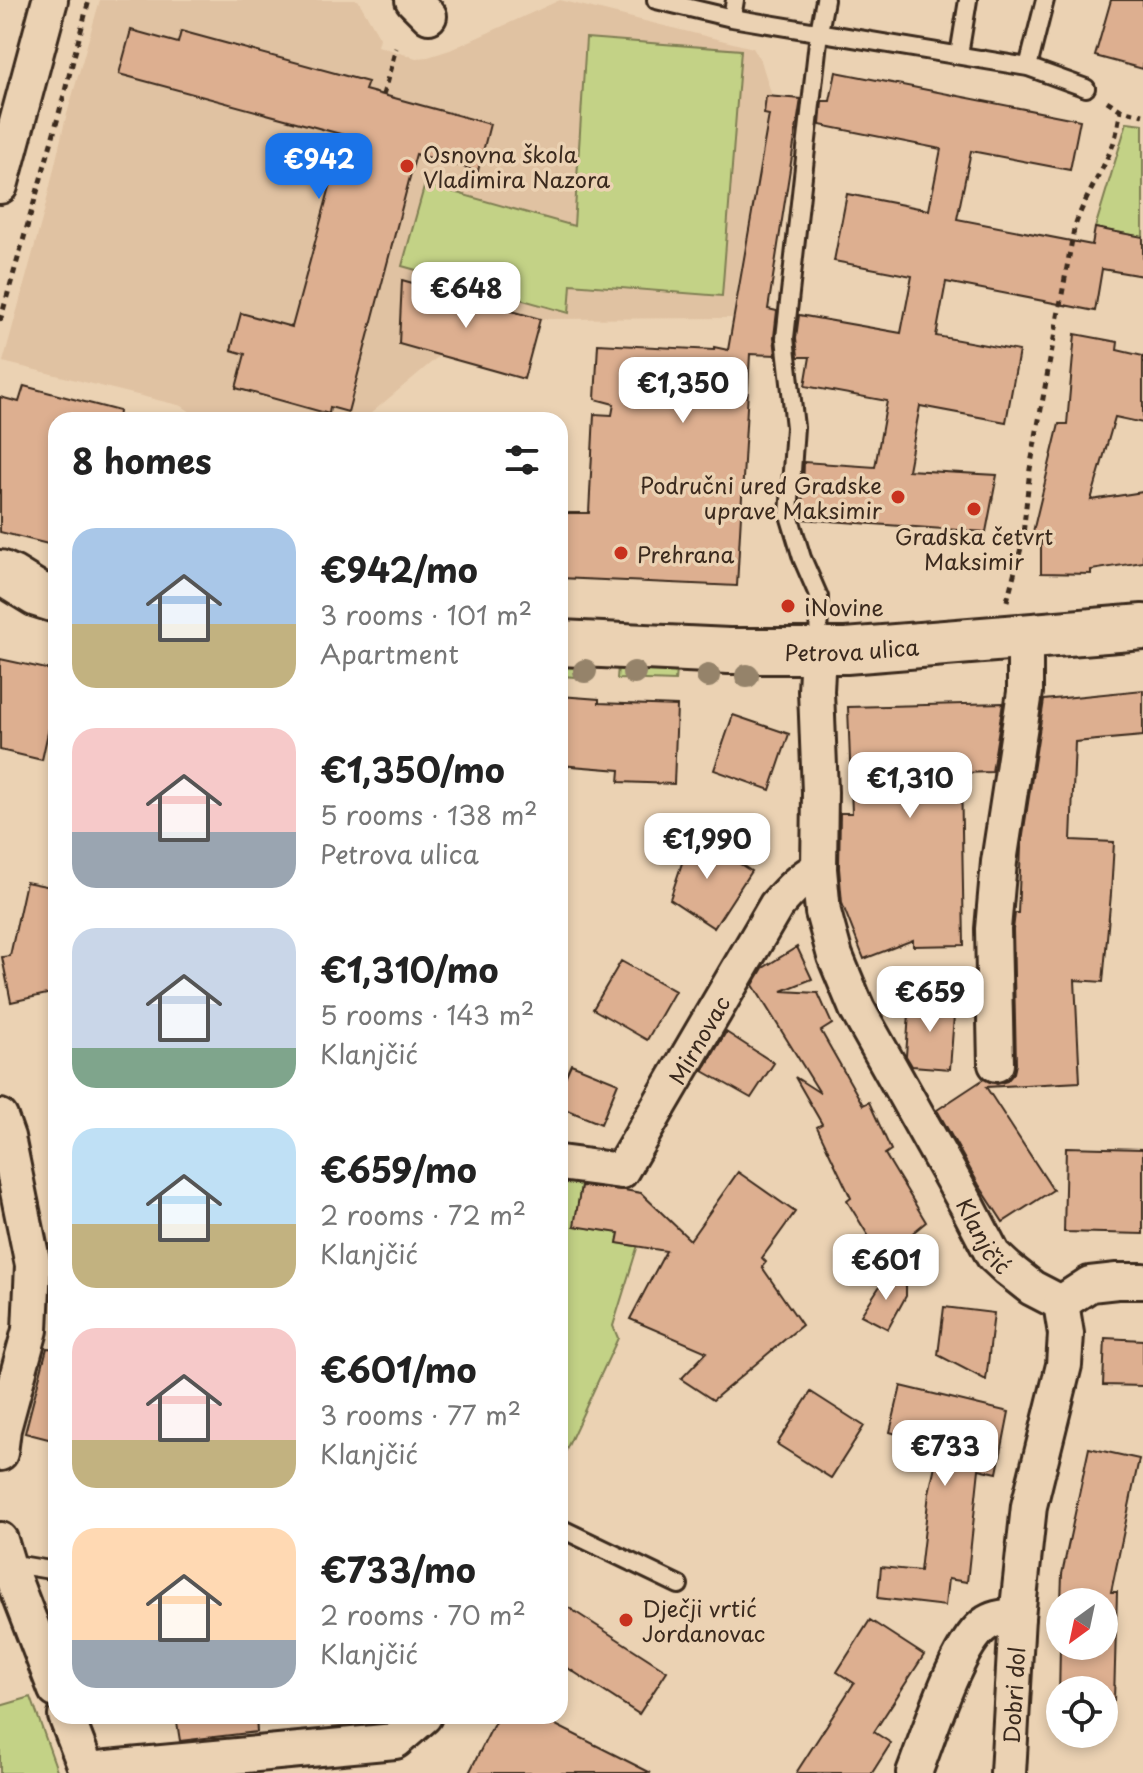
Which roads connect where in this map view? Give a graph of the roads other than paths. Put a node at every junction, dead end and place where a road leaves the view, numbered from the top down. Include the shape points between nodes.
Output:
1 (50, 0) edge
2 (656, 0) edge
3 (735, 0) edge
4 (825, 0) edge
5 (968, 0) edge
6 (1045, 0) edge
7 (732, 18) junction
8 (819, 32) junction
9 (959, 55) junction
10 (1028, 67) junction
11 (1086, 88) road end
12 (0, 186) edge
13 (0, 573) edge
14 (31, 596) edge
15 (1015, 622) junction
16 (1143, 627) edge
17 (568, 643) edge
18 (818, 651) junction
19 (819, 869) junction
20 (996, 1064) dead end
21 (0, 1117) edge
22 (568, 1164) edge
23 (1143, 1281) edge
24 (1061, 1303) junction
25 (0, 1453) edge
26 (568, 1532) edge
27 (3, 1552) edge
28 (48, 1568) edge
29 (679, 1585) dead end
30 (1017, 1617) junction
31 (48, 1669) edge
32 (69, 1724) edge
33 (415, 1724) edge
34 (88, 1772) edge
35 (914, 1773) edge
36 (1008, 1773) edge

1 - 12 street
2 - 7 lane
3 - 7 lane
4 - 8 lane
5 - 9 lane
6 - 10 lane
7 - 8 lane
8 - 9 lane
8 - 18 lane via 785,338 795,427 789,515 819,597
9 - 10 lane
10 - 11 lane
13 - 14 street
15 - 16 street, Petrova ulica
15 - 18 street, Petrova ulica via 846,651
15 - 20 street via 1025,692 993,929
17 - 18 street, Petrova ulica
18 - 19 street, Klanjčić
19 - 22 street, Mirnovac via 793,886 776,906 621,1171
19 - 24 street, Klanjčić via 823,912 857,1009 993,1255 1032,1288
21 - 25 street via 33,1265 30,1330
23 - 24 street via 1090,1284
24 - 30 street via 1064,1365 1029,1506
26 - 29 lane
27 - 28 lane
27 - 31 street
30 - 35 street via 988,1621 965,1647
30 - 36 street, Dobri dol
32 - 34 street
33 - 34 street via 395,1741

